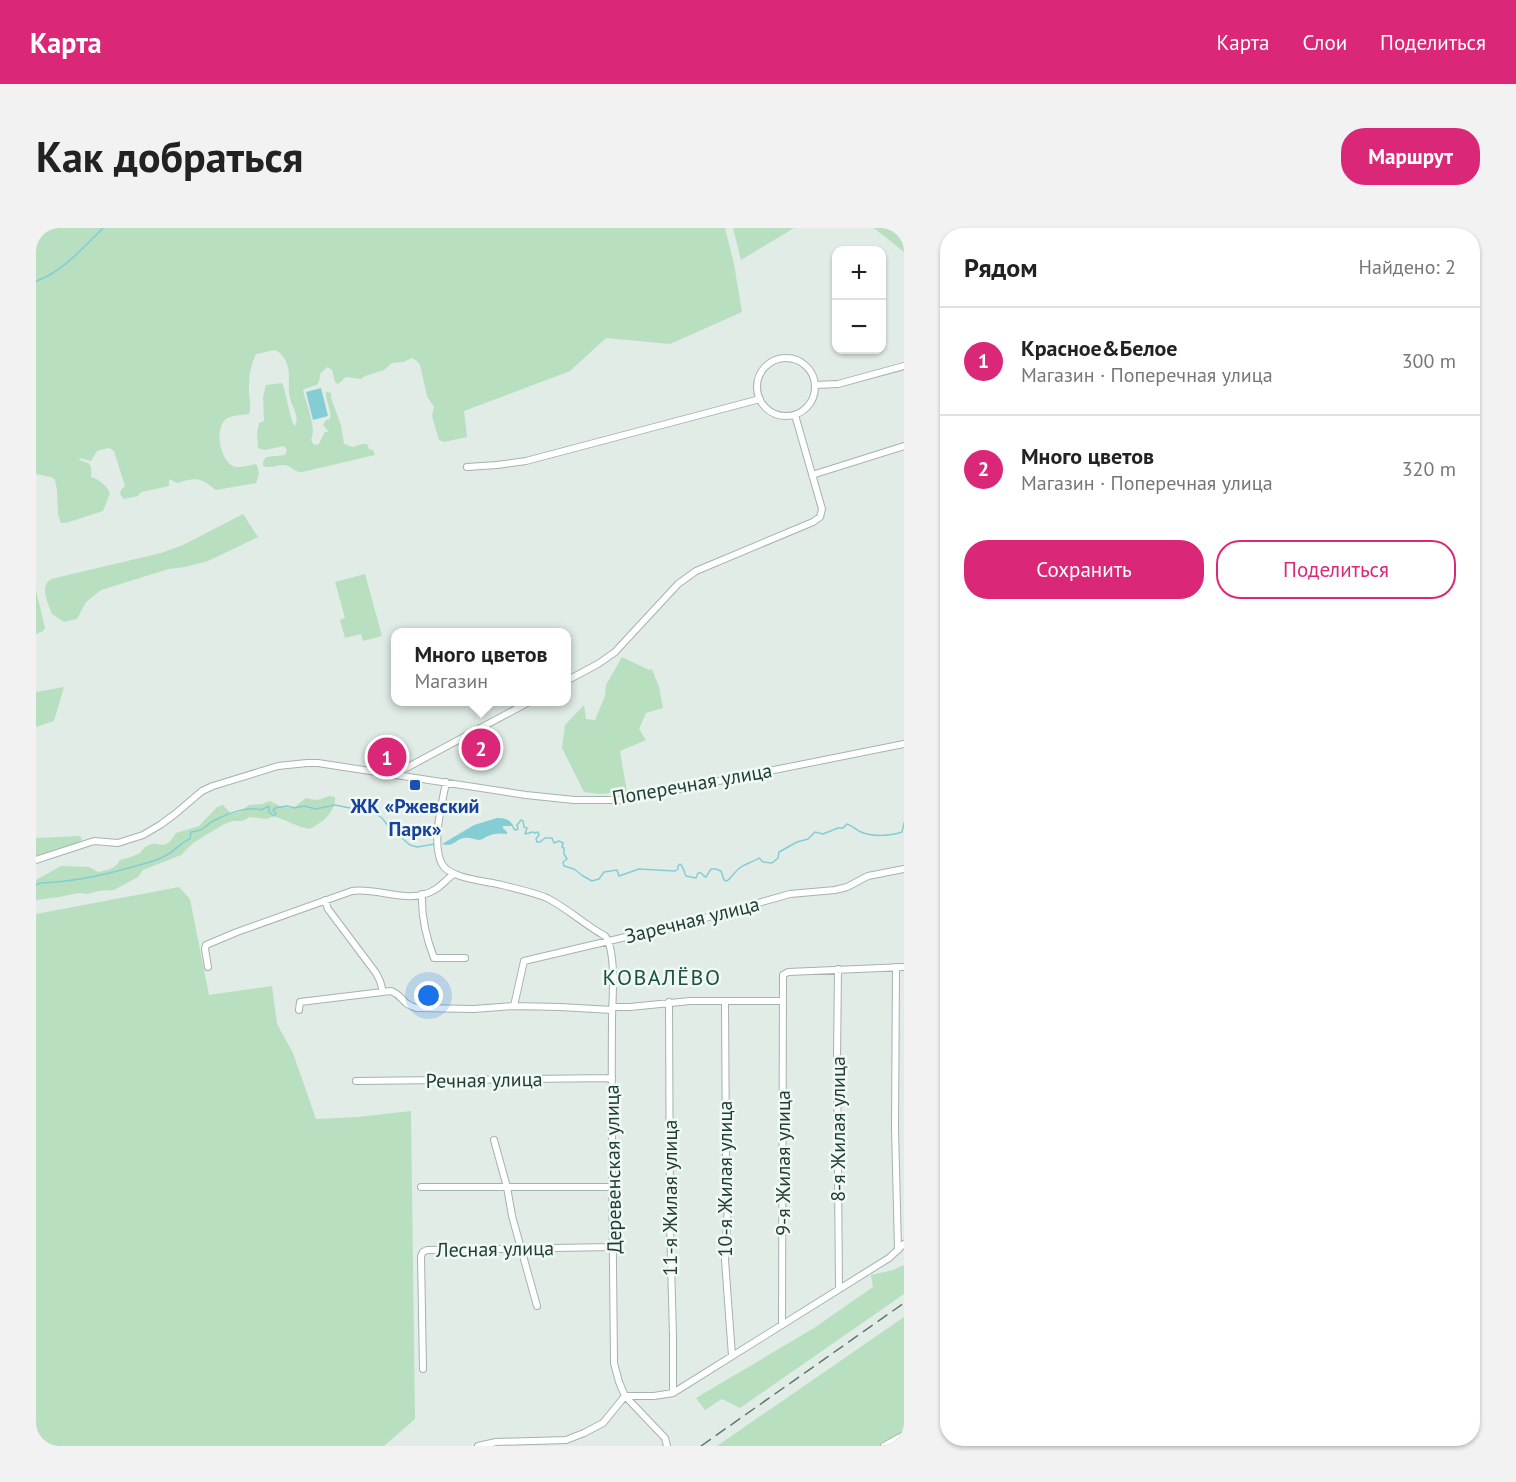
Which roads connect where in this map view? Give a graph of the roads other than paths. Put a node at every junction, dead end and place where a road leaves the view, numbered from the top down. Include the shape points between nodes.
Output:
1 (904, 366) edge
2 (815, 385) junction
3 (760, 399) junction
4 (795, 415) junction
5 (904, 446) edge
6 (467, 466) dead end
7 (812, 475) junction
8 (571, 679) edge
9 (522, 706) edge
10 (904, 744) edge
11 (415, 764) junction
12 (394, 775) junction
13 (412, 777) junction
14 (446, 782) junction
15 (36, 860) edge
16 (904, 869) edge
17 (454, 874) junction
18 (422, 894) junction
19 (325, 900) junction
20 (609, 941) junction
21 (465, 958) dead end
22 (208, 967) dead end
23 (896, 967) junction
24 (904, 967) edge
25 (838, 969) junction
26 (383, 992) junction
27 (782, 1001) junction
28 (669, 1002) junction
29 (725, 1002) junction
30 (514, 1006) junction
31 (612, 1009) junction
32 (299, 1010) dead end
33 (612, 1078) junction
34 (356, 1081) dead end
35 (495, 1140) dead end
36 (507, 1186) junction
37 (422, 1187) dead end
38 (613, 1187) junction
39 (904, 1244) edge
40 (613, 1246) junction
41 (521, 1249) junction
42 (898, 1250) junction
43 (839, 1289) junction
44 (537, 1306) dead end
45 (782, 1324) junction
46 (732, 1356) junction
47 (423, 1369) dead end
48 (673, 1393) junction
49 (625, 1396) junction
50 (904, 1435) edge
51 (478, 1446) edge
52 (667, 1446) edge
53 (884, 1446) edge

1 - 2 street via 838,384
2 - 3 street via 805,365 783,359 764,370 759,380
2 - 4 street via 806,409
3 - 4 street via 771,412
3 - 6 street via 526,461
4 - 7 street
5 - 7 street
7 - 8 street via 822,510 817,520 686,577 615,652
9 - 11 street
10 - 14 street, Поперечная улица via 624,800 551,798
11 - 12 street
11 - 13 street
12 - 13 street, Поперечная улица
12 - 15 street, Поперечная улица via 318,763 278,766 202,791 160,825 126,842 94,841
13 - 14 street, Поперечная улица
14 - 17 street via 438,842 442,863
16 - 20 street, Заречная улица via 868,876 835,890 790,894
17 - 18 street via 436,889
17 - 20 street via 546,898
18 - 19 street via 399,896 363,889
18 - 21 street via 423,921 434,958
19 - 22 street via 206,945
19 - 26 street via 376,973
20 - 30 street, Заречная улица via 524,961
20 - 31 street, Деревенская улица
23 - 24 street
23 - 25 street
23 - 42 street
25 - 27 street, 9-я Жилая улица via 788,972 783,975
25 - 43 street, 8-я Жилая улица
26 - 30 street via 391,991 417,1008
26 - 32 street via 300,1002
27 - 29 street
27 - 45 street, 9-я Жилая улица
28 - 29 street
28 - 31 street
28 - 48 street, 11-я Жилая улица
29 - 46 street, 10-я Жилая улица via 729,1186 725,1260
30 - 31 street
31 - 33 street, Деревенская улица
33 - 34 street, Речная улица
33 - 38 street, Деревенская улица
35 - 36 street
36 - 37 street
36 - 38 street
36 - 41 street
38 - 40 street, Деревенская улица
39 - 42 street
40 - 41 street, Лесная улица
40 - 49 street, Деревенская улица via 614,1363
41 - 44 street
41 - 47 street, Лесная улица via 423,1252
42 - 43 street
43 - 45 street
45 - 46 street
46 - 48 street
48 - 49 street
49 - 51 street via 603,1423 566,1440
49 - 52 street via 665,1438
50 - 53 street

